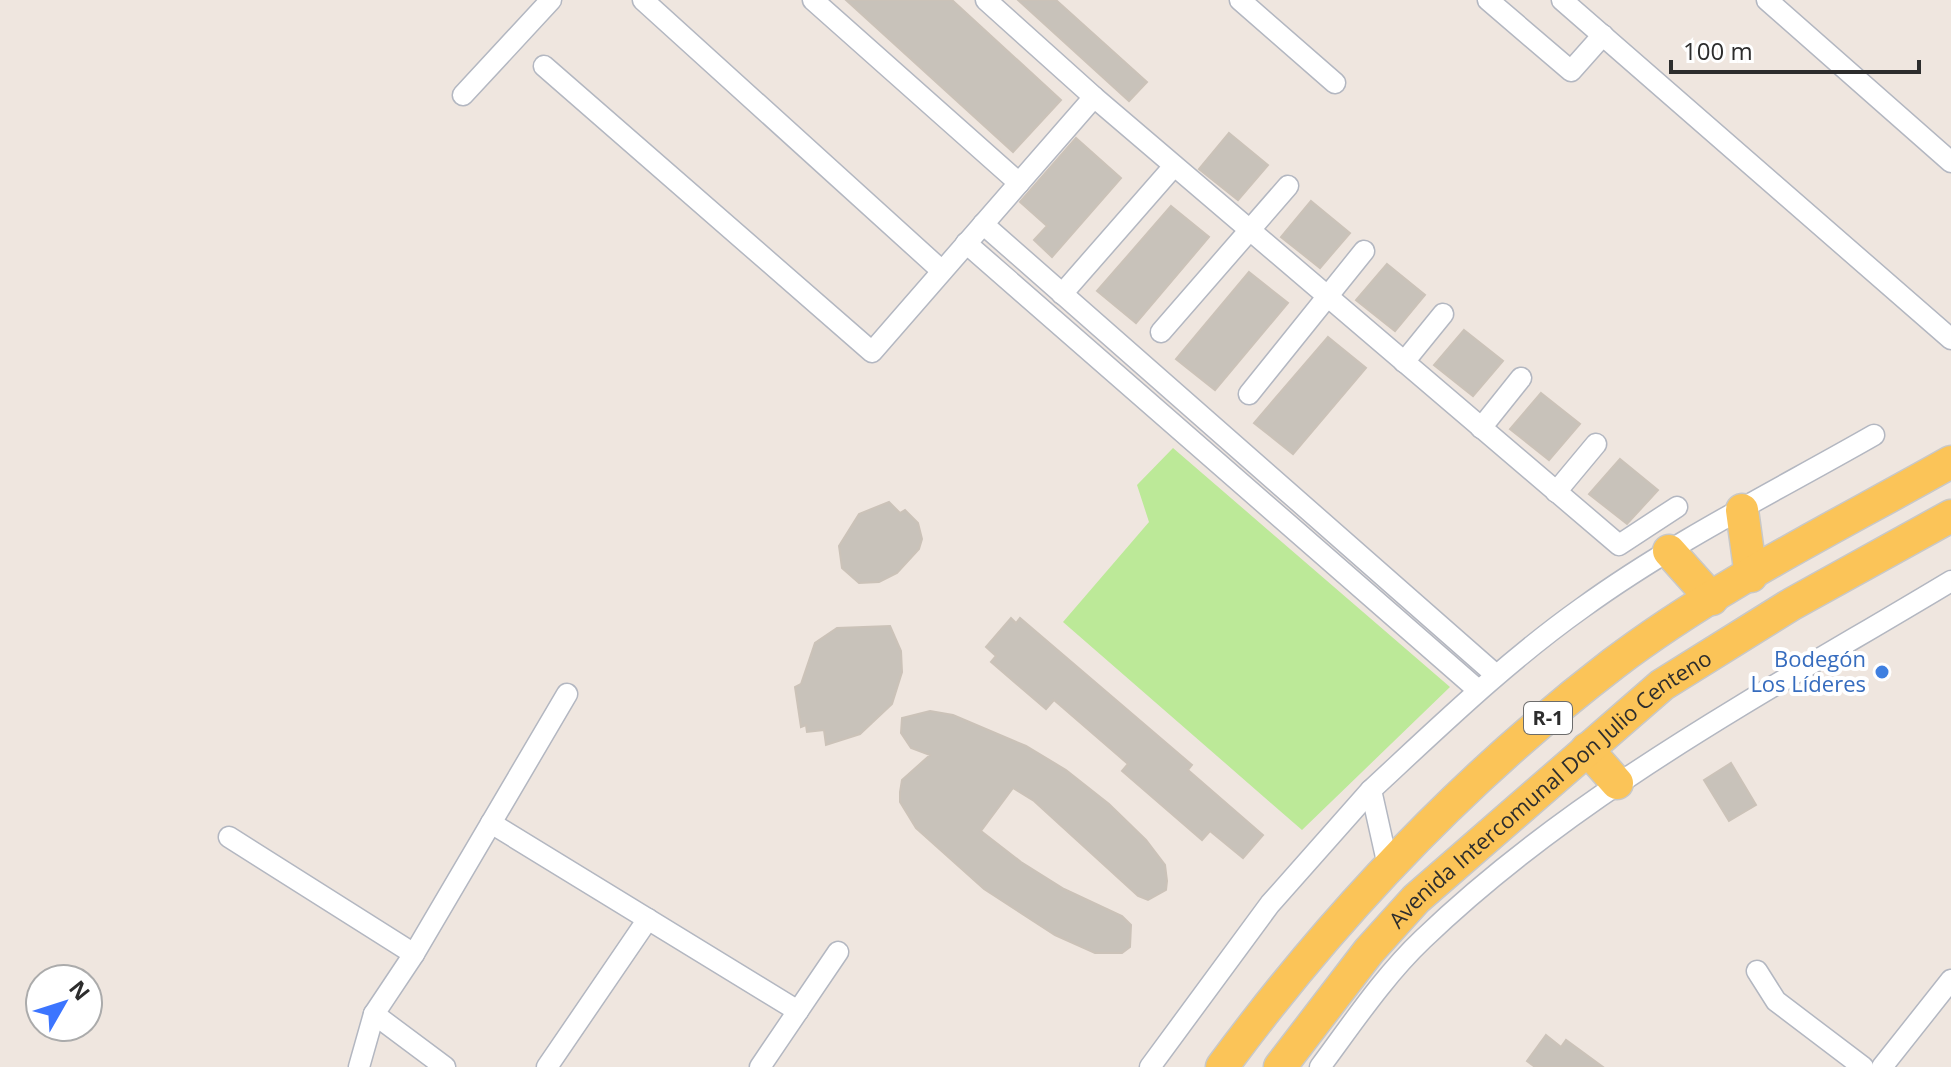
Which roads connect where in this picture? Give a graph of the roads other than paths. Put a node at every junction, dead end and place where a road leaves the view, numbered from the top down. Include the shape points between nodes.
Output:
1 (551, 0) edge
2 (643, 0) edge
3 (813, 0) edge
4 (986, 0) edge
5 (1240, 0) edge
6 (1488, 0) edge
7 (1562, 0) edge
8 (1767, 0) edge
9 (1603, 35) junction
10 (544, 66) dead end
11 (1335, 83) dead end
12 (463, 95) dead end
13 (1094, 97) junction
14 (1951, 162) edge
15 (1174, 166) junction
16 (1019, 183) junction
17 (1288, 186) dead end
18 (983, 224) junction
19 (1249, 230) junction
20 (966, 243) junction
21 (1364, 251) dead end
22 (942, 271) junction
23 (1062, 294) junction
24 (1326, 296) junction
25 (1443, 314) dead end
26 (1161, 332) dead end
27 (1951, 339) edge
28 (1404, 362) junction
29 (1521, 378) dead end
30 (1249, 394) dead end
31 (1212, 425) junction
32 (1481, 428) junction
33 (1874, 435) dead end
34 (1197, 442) junction
35 (1596, 444) dead end
36 (1951, 462) edge
37 (1556, 492) junction
38 (1677, 507) dead end
39 (1742, 510) junction
40 (1951, 516) edge
41 (1669, 551) junction
42 (1751, 576) junction
43 (1951, 581) edge
44 (1712, 599) junction
45 (1496, 675) junction
46 (1478, 690) junction
47 (567, 694) dead end
48 (1587, 749) junction
49 (1617, 783) junction
50 (1371, 790) junction
51 (491, 823) junction
52 (229, 837) dead end
53 (1388, 866) junction
54 (648, 919) junction
55 (838, 952) dead end
56 (414, 954) junction
57 (1757, 971) dead end
58 (1951, 980) edge
59 (798, 1011) junction
60 (374, 1014) junction
61 (359, 1067) edge
62 (445, 1067) edge
63 (547, 1067) edge
64 (760, 1067) edge
65 (1150, 1067) edge
66 (1222, 1067) edge
67 (1280, 1067) edge
68 (1320, 1067) edge
69 (1863, 1067) edge
70 (1882, 1067) edge

1 - 12 street
2 - 22 street
3 - 16 street
4 - 13 street
5 - 11 street
6 - 9 street via 1571,71
7 - 9 street
8 - 14 street
9 - 27 street
10 - 22 street via 872,352
13 - 15 street
13 - 16 street
15 - 19 street
15 - 23 street
16 - 18 street
17 - 19 street
18 - 20 street
18 - 23 street
19 - 24 street
19 - 26 street
20 - 22 street
20 - 34 street
21 - 24 street
23 - 31 street
24 - 28 street
24 - 30 street
25 - 28 street
28 - 32 street
29 - 32 street
31 - 34 street
31 - 45 street
32 - 37 street
33 - 39 street
34 - 46 street
35 - 37 street
36 - 42 main road, Avenida Intercomunal Don Julio Centeno / R-1
37 - 38 street via 1619,545
39 - 41 street
39 - 42 main road
40 - 48 main road, Avenida Intercomunal Don Julio Centeno / R-1 via 1792,604 1662,685
41 - 44 main road
41 - 45 street via 1582,608
42 - 44 main road, Avenida Intercomunal Don Julio Centeno / R-1
43 - 49 street, Avenida Intercomunal Don Julio Centeno
44 - 53 main road, Avenida Intercomunal Don Julio Centeno / R-1 via 1615,663 1529,733
45 - 46 street
46 - 50 street
47 - 51 street
48 - 49 main road
48 - 67 main road, Avenida Intercomunal Don Julio Centeno / R-1 via 1416,899
49 - 68 street, Avenida Intercomunal Don Julio Centeno via 1500,872 1421,941
50 - 53 street
50 - 65 street via 1270,904
51 - 54 street
51 - 56 street
52 - 56 street
53 - 66 main road, Avenida Intercomunal Don Julio Centeno / R-1 via 1286,980
54 - 59 street
54 - 63 street
55 - 59 street
56 - 60 street
57 - 69 street via 1776,1001
58 - 70 street
59 - 64 street
60 - 61 street
60 - 62 street

